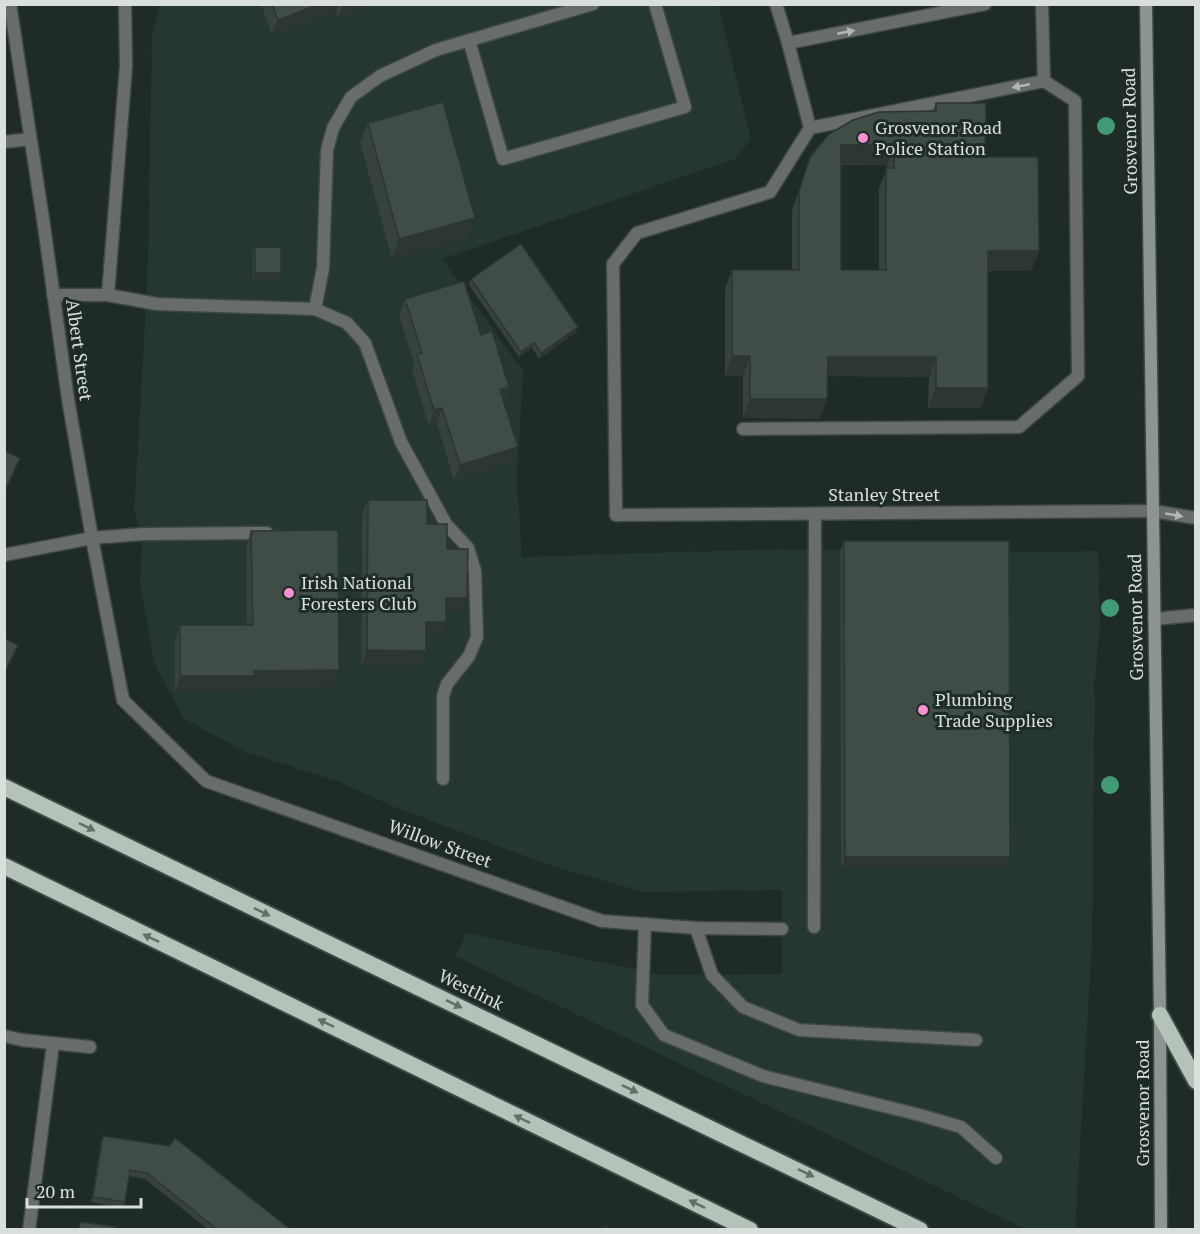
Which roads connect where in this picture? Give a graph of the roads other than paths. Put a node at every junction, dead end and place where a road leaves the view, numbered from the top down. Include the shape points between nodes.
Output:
1 (10, 4) edge
2 (125, 4) edge
3 (593, 4) edge
4 (655, 4) edge
5 (776, 4) edge
6 (985, 4) edge
7 (1042, 4) edge
8 (1146, 4) edge
9 (469, 40) junction
10 (788, 43) junction
11 (1044, 81) junction
12 (810, 128) junction
13 (30, 139) junction
14 (4, 142) edge
15 (53, 295) junction
16 (108, 295) junction
17 (315, 309) junction
18 (743, 429) dead end
19 (1153, 511) junction
20 (815, 514) junction
21 (1196, 518) edge
22 (283, 533) edge
23 (92, 538) junction
24 (4, 555) edge
25 (1196, 615) edge
26 (1154, 619) junction
27 (123, 700) joint
28 (442, 779) dead end
29 (4, 787) edge
30 (4, 866) edge
31 (645, 924) junction
32 (814, 927) dead end
33 (696, 928) junction
34 (782, 929) dead end
35 (1160, 1015) junction
36 (4, 1036) edge
37 (976, 1040) dead end
38 (53, 1044) junction
39 (90, 1047) dead end
40 (1196, 1081) edge
41 (996, 1158) dead end
42 (29, 1230) edge
43 (750, 1230) edge
44 (920, 1230) edge
45 (1161, 1230) edge

1 - 13 street, Albert Street
2 - 16 street via 126,66
3 - 9 street
4 - 9 street via 685,107 503,159
5 - 10 street
10 -> 6 street
7 - 11 street
8 - 19 main road, Grosvenor Road
9 - 17 street via 436,50 380,76 351,97 333,128 327,150 323,268
10 - 12 street
11 -> 12 street
11 - 18 street via 1075,101 1078,376 1019,427
12 - 20 street, Stanley Street via 770,192 637,233 613,264 616,515
13 - 14 street
13 - 15 street, Albert Street
15 - 16 street
15 - 23 street, Albert Street
16 - 17 street via 157,304
17 - 28 street via 347,323 365,343 401,442 446,524 468,548 475,571 477,637 443,696
19 - 20 street, Stanley Street
19 -> 21 street, Stanley Street
19 - 26 main road, Grosvenor Road
20 - 32 street
22 - 23 street
23 - 24 street
23 - 27 street, Albert Street
25 - 26 street
26 - 35 main road, Grosvenor Road
27 - 31 street, Willow Street via 206,781 602,921
29 -> 44 highway, Westlink
43 -> 30 highway
31 - 33 street, Willow Street
31 - 41 street via 642,1005 664,1035 763,1076 961,1127
33 - 34 street, Willow Street
33 - 37 street via 712,975 743,1007 799,1030
35 - 40 highway
35 - 45 main road, Grosvenor Road
36 - 38 street
38 - 39 street
38 - 42 street

